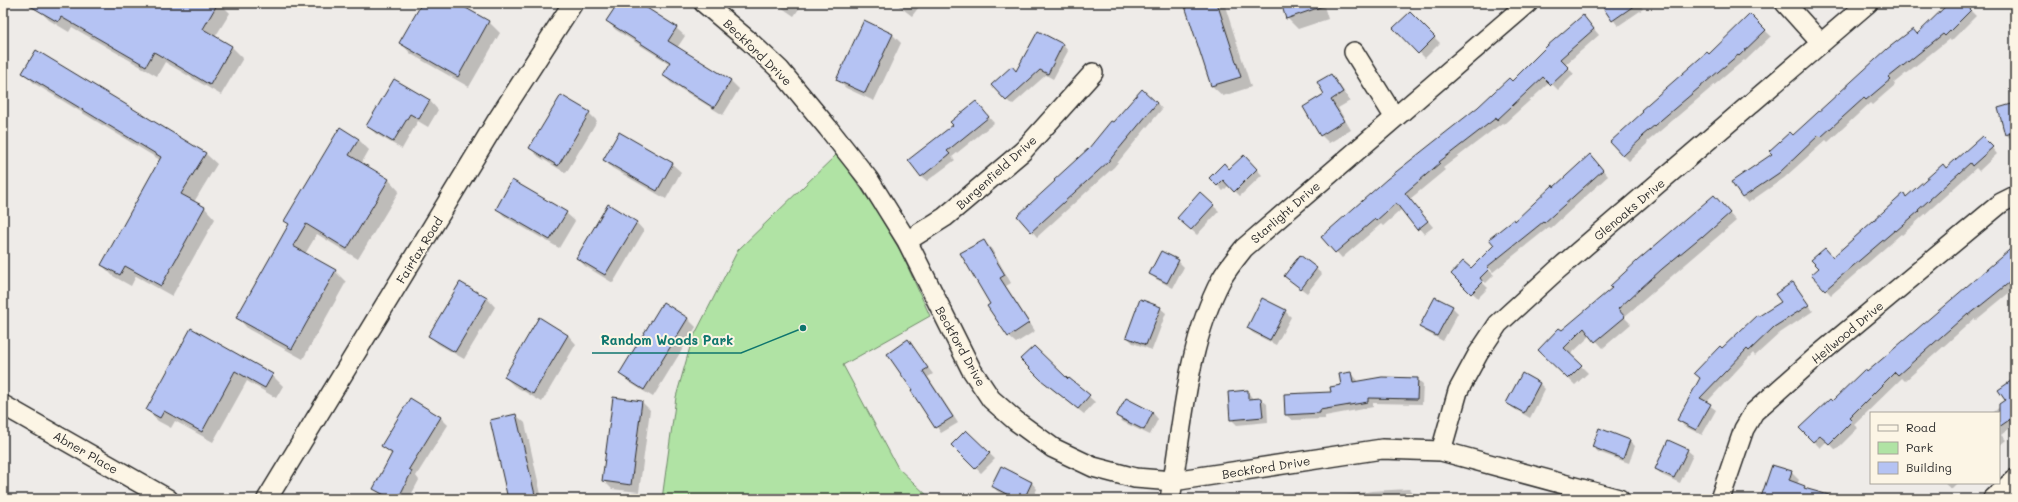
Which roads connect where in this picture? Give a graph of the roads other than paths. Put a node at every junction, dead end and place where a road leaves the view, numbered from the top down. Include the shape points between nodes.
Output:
1 (573, 3) edge
2 (704, 3) edge
3 (1528, 3) edge
4 (1785, 3) edge
5 (1868, 3) edge
6 (1821, 43) junction
7 (1354, 52) dead end
8 (1092, 73) dead end
9 (1394, 118) junction
10 (2015, 196) edge
11 (907, 241) junction
12 (3, 405) edge
13 (1441, 451) junction
14 (2015, 479) edge
15 (1172, 490) edge
16 (168, 499) edge
17 (267, 499) edge
18 (1619, 499) edge
19 (1720, 499) edge
20 (1993, 499) edge

1 - 17 street, Fairfax Road via 498,119
2 - 11 street, Beckford Drive via 785,75 869,180
3 - 9 street, Starlight Drive
4 - 6 street
5 - 6 street, Glenoaks Drive
6 - 13 street, Glenoaks Drive via 1498,324 1458,391
7 - 9 street
8 - 11 street, Burgenfield Drive via 1023,151 945,217
9 - 15 street, Starlight Drive via 1244,248 1221,279 1204,318 1195,351
10 - 19 street, Heilwood Drive via 2001,203 1754,412 1744,429
11 - 15 street, Beckford Drive via 971,369 991,399 1053,448 1093,467
12 - 16 street, Abner Place
13 - 15 street, Beckford Drive via 1382,450
13 - 18 street, Beckford Drive
14 - 20 street

